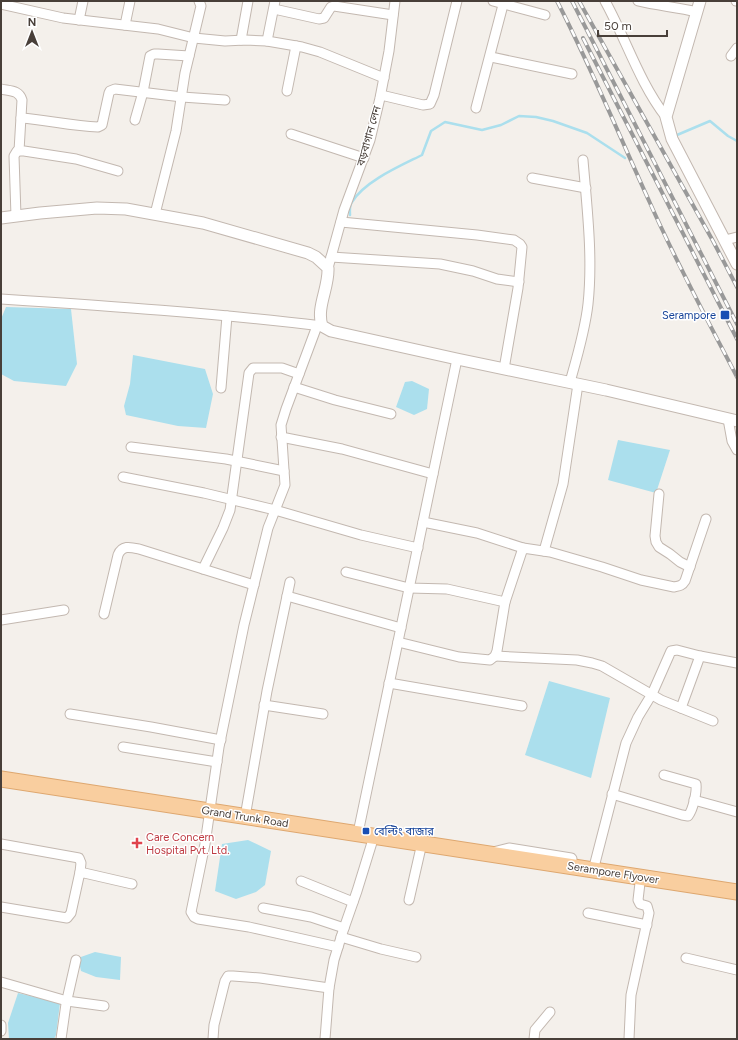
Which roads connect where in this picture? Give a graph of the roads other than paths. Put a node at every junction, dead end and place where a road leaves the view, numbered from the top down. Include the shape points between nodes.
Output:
1 (83, 1) edge
2 (130, 1) edge
3 (200, 1) edge
4 (248, 1) edge
5 (395, 1) edge
6 (457, 1) edge
7 (493, 1) edge
8 (605, 1) edge
9 (638, 1) edge
10 (700, 1) edge
11 (504, 2) edge
12 (1, 4) edge
13 (274, 5) edge
14 (697, 12) junction
15 (393, 15) junction
16 (545, 15) dead end
17 (79, 20) junction
18 (124, 25) junction
19 (194, 38) junction
20 (241, 40) junction
21 (267, 41) junction
22 (296, 46) junction
23 (189, 56) junction
24 (491, 57) junction
25 (572, 74) dead end
26 (384, 78) junction
27 (1, 89) edge
28 (287, 91) dead end
29 (143, 92) junction
30 (381, 95) junction
31 (182, 97) junction
32 (225, 100) dead end
33 (476, 108) dead end
34 (666, 117) junction
35 (21, 118) junction
36 (135, 120) dead end
37 (291, 134) dead end
38 (19, 151) junction
39 (364, 158) junction
40 (583, 160) dead end
41 (118, 171) dead end
42 (532, 178) dead end
43 (586, 188) junction
44 (155, 214) junction
45 (16, 216) junction
46 (1, 218) edge
47 (341, 222) junction
48 (737, 237) edge
49 (725, 240) junction
50 (331, 257) junction
51 (737, 264) edge
52 (328, 268) junction
53 (519, 282) junction
54 (1, 299) edge
55 (227, 316) junction
56 (320, 326) junction
57 (456, 359) junction
58 (504, 369) junction
59 (299, 374) junction
60 (574, 383) junction
61 (294, 387) junction
62 (221, 388) dead end
63 (391, 414) dead end
64 (733, 420) edge
65 (281, 437) junction
66 (131, 447) dead end
67 (737, 450) edge
68 (236, 461) junction
69 (284, 471) junction
70 (433, 474) junction
71 (123, 477) dead end
72 (659, 494) dead end
73 (232, 500) junction
74 (275, 510) junction
75 (706, 519) dead end
76 (423, 522) junction
77 (418, 548) junction
78 (523, 548) junction
79 (544, 551) junction
80 (690, 567) junction
81 (204, 569) junction
82 (346, 572) dead end
83 (290, 582) dead end
84 (254, 585) junction
85 (409, 588) junction
86 (287, 596) junction
87 (506, 602) junction
88 (64, 610) dead end
89 (104, 614) dead end
90 (1, 620) edge
91 (401, 628) junction
92 (398, 642) junction
93 (496, 656) junction
94 (700, 656) junction
95 (737, 663) edge
96 (389, 683) junction
97 (652, 694) junction
98 (264, 705) junction
99 (522, 706) dead end
100 (681, 708) junction
101 (70, 714) dead end
102 (323, 714) dead end
103 (713, 721) dead end
104 (221, 740) junction
105 (123, 747) dead end
106 (217, 762) junction
107 (664, 775) dead end
108 (1, 779) edge
109 (612, 794) junction
110 (694, 800) junction
111 (210, 811) junction
112 (737, 812) edge
113 (245, 817) junction
114 (358, 833) junction
115 (374, 836) junction
116 (1, 844) edge
117 (422, 844) junction
118 (473, 852) junction
119 (489, 854) junction
120 (595, 863) junction
121 (80, 872) junction
122 (301, 881) dead end
123 (640, 883) junction
124 (132, 884) dead end
125 (737, 885) edge
126 (737, 892) edge
127 (737, 898) edge
128 (409, 900) dead end
129 (354, 902) junction
130 (1, 907) edge
131 (263, 908) dead end
132 (588, 913) dead end
133 (647, 925) junction
134 (344, 928) junction
135 (341, 937) junction
136 (338, 947) junction
137 (416, 957) dead end
138 (686, 958) dead end
139 (76, 960) dead end
140 (737, 970) edge
141 (1, 982) edge
142 (329, 988) junction
143 (67, 1001) junction
144 (104, 1006) dead end
145 (550, 1012) dead end
146 (1, 1025) edge
147 (1, 1031) edge
148 (61, 1039) edge
149 (213, 1039) edge
150 (326, 1039) edge
151 (534, 1039) edge
152 (629, 1039) edge

1 - 17 street
2 - 18 street
3 - 19 street
4 - 20 street
5 - 15 street, বড়বাগান লেন
6 - 30 street via 430,104 423,105
7 - 11 street
8 - 34 street via 642,78
9 - 14 street
10 - 14 street
11 - 16 street
11 - 24 street
12 - 17 street
13 - 15 street via 319,19 324,18 334,6
13 - 21 street
14 - 34 street
15 - 26 street, বড়বাগান লেন
17 - 18 street
18 - 19 street via 158,29
19 - 20 street
19 - 23 street
20 - 21 street
21 - 22 street
22 - 26 street via 320,52
22 - 28 street
23 - 29 street via 151,55 148,59
23 - 31 street
24 - 25 street
24 - 33 street
26 - 30 street, বড়বাগান লেন
27 - 35 street via 16,92 22,97
29 - 31 street
29 - 35 street via 114,89 110,91 102,125 98,127
29 - 36 street
30 - 39 street, বড়বাগান লেন
31 - 32 street
31 - 44 street
34 - 49 street via 672,139
35 - 38 street
37 - 39 street
38 - 41 street via 76,160
38 - 45 street via 15,152 14,156
39 - 47 street, বড়বাগান লেন
40 - 43 street
42 - 43 street
43 - 60 street via 590,253 589,293
44 - 45 street via 107,208
44 - 52 street via 204,223 294,249 316,257
45 - 46 street
47 - 50 street, বড়বাগান লেন
47 - 53 street via 477,235 518,242 522,247
48 - 49 street
49 - 51 street
50 - 52 street, বড়বাগান লেন
50 - 53 street via 440,264
52 - 56 street
53 - 58 street
54 - 55 street
55 - 56 street
55 - 62 street
56 - 57 street via 331,331
56 - 59 street
57 - 58 street
57 - 70 street
58 - 60 street
59 - 61 street
59 - 68 street via 282,368 251,370
60 - 64 street
60 - 79 street via 563,484
61 - 63 street
61 - 65 street via 283,418
64 - 67 street via 732,441
65 - 69 street
65 - 70 street via 342,449
66 - 68 street
68 - 69 street
68 - 73 street
69 - 74 street via 285,488
70 - 76 street
71 - 73 street
72 - 80 street via 656,542 675,559
73 - 74 street
73 - 81 street via 227,520
74 - 77 street via 348,532
74 - 84 street
75 - 80 street
76 - 77 street
76 - 78 street via 477,533
77 - 85 street
78 - 79 street
78 - 87 street
79 - 80 street via 641,580 674,587 683,585
81 - 84 street
81 - 89 street via 139,549 122,548 118,555
82 - 85 street
83 - 86 street
84 - 104 street
85 - 87 street via 447,589
85 - 91 street
86 - 91 street
86 - 98 street
87 - 93 street
88 - 90 street
91 - 92 street
92 - 93 street via 488,661
92 - 96 street
93 - 97 street via 592,663
94 - 95 street
94 - 97 street via 677,650 671,651
94 - 100 street
96 - 99 street
96 - 114 street
97 - 100 street
97 - 109 street via 628,737
98 - 102 street
98 - 113 street
100 - 103 street
101 - 104 street
104 - 106 street
105 - 106 street
106 - 111 street
107 - 110 street via 696,784
108 - 111 main road, Grand Trunk Road
109 - 110 street via 686,816
109 - 120 street
110 - 112 street
111 - 113 main road, Grand Trunk Road
111 - 136 street via 192,915 198,919 249,927
113 - 114 main road, Grand Trunk Road
114 - 115 main road, Grand Trunk Road
115 - 117 main road, Grand Trunk Road
115 - 129 street
116 - 121 street via 79,858 82,863
117 - 118 main road, Grand Trunk Road
117 - 128 street
118 - 119 main road, Grand Trunk Road
118 - 123 street via 484,859
119 - 120 street via 509,849
119 - 126 main road, Serampore Flyover
120 - 125 street
121 - 124 street
121 - 130 street via 71,913 67,918
122 - 129 street
123 - 127 street
123 - 133 street via 638,900 640,904 647,906 650,912
129 - 134 street
131 - 134 street via 311,917
132 - 133 street
133 - 152 street via 631,995
134 - 135 street
135 - 136 street
135 - 137 street
136 - 142 street
138 - 140 street
139 - 143 street
141 - 143 street
142 - 149 street via 228,976 214,1025
142 - 150 street
143 - 144 street
143 - 148 street
145 - 151 street via 535,1030
146 - 147 street

